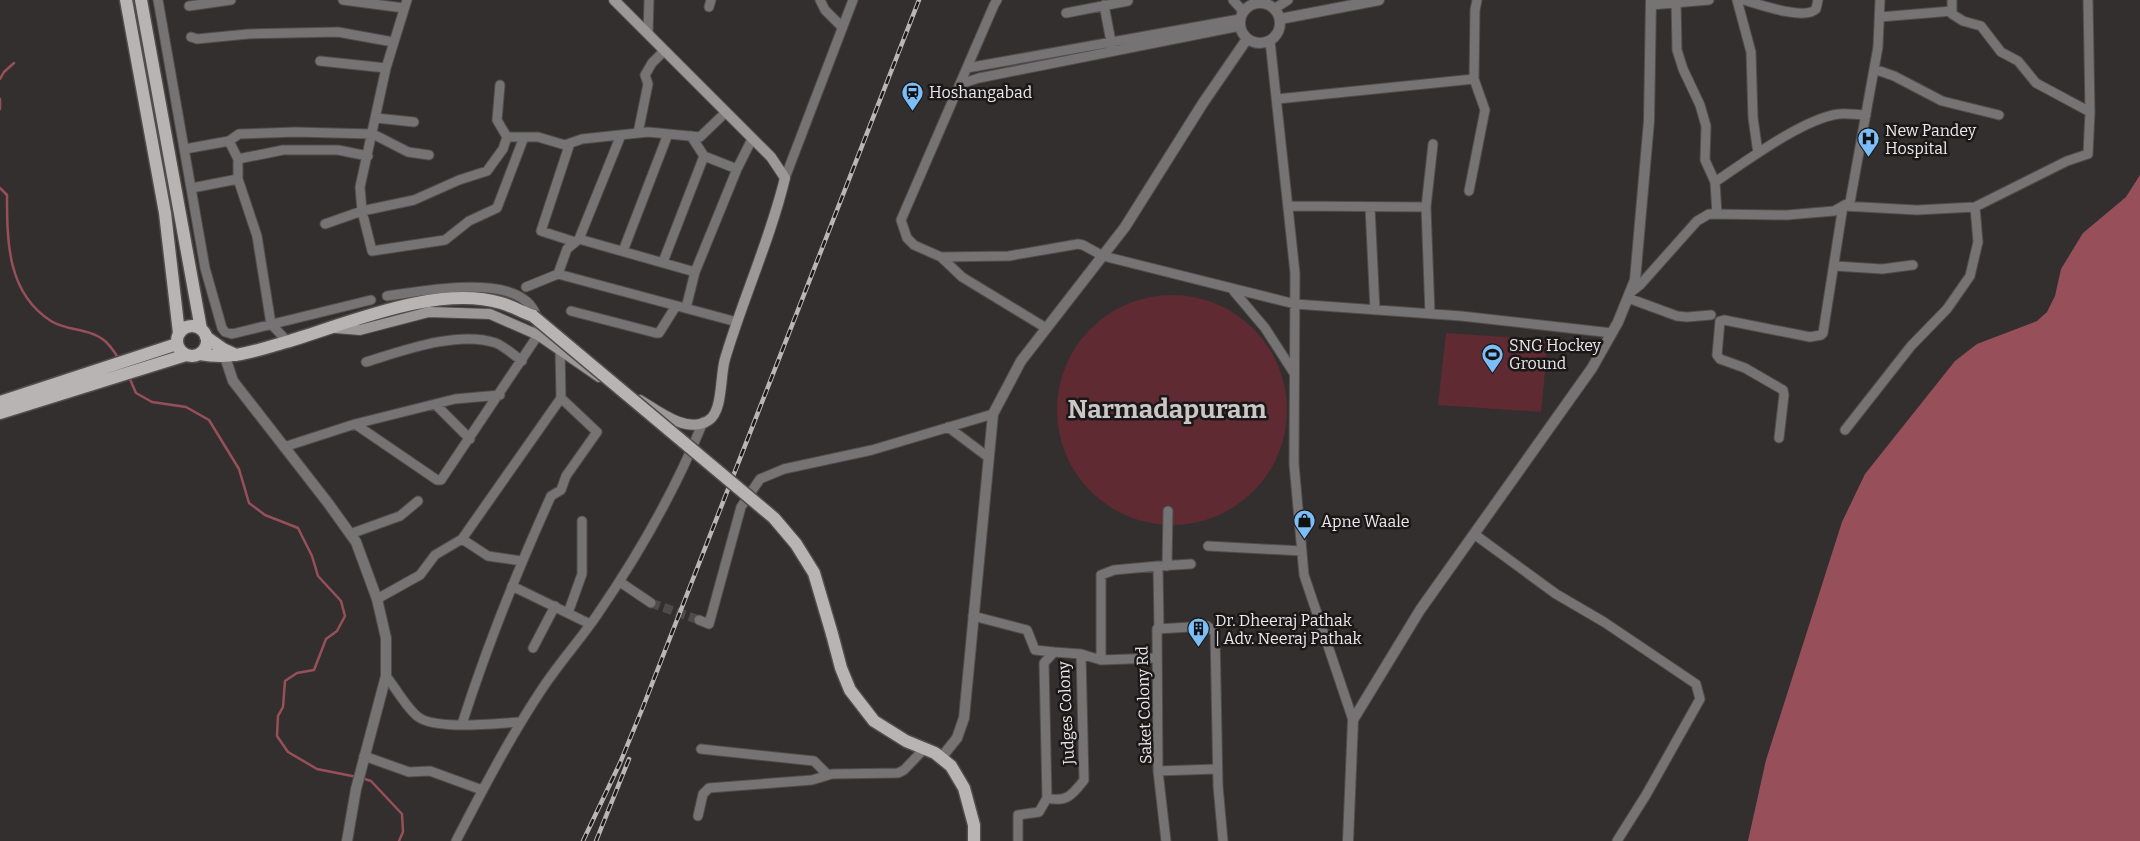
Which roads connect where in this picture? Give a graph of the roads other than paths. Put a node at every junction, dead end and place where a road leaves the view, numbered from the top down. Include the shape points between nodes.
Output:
1 (126, 0) edge
2 (141, 0) edge
3 (158, 0) edge
4 (231, 0) edge
5 (343, 0) edge
6 (614, 0) edge
7 (649, 0) edge
8 (820, 0) edge
9 (853, 0) edge
10 (997, 0) edge
11 (1234, 0) edge
12 (1288, 0) edge
13 (1379, 0) edge
14 (1477, 0) edge
15 (1709, 0) edge
16 (1737, 0) edge
17 (1744, 0) edge
18 (1818, 0) edge
19 (1880, 0) edge
20 (1952, 0) edge
21 (2088, 0) edge
22 (1128, 1) edge
23 (1676, 1) edge
24 (1257, 2) edge
25 (1651, 2) edge
26 (406, 4) edge
27 (1104, 5) junction
28 (189, 6) dead end
29 (1274, 9) junction
30 (1952, 11) junction
31 (1066, 13) dead end
32 (1880, 17) junction
33 (1241, 19) junction
34 (1280, 19) junction
35 (842, 27) junction
36 (648, 34) junction
37 (191, 36) dead end
38 (1247, 39) junction
39 (1270, 41) junction
40 (393, 42) junction
41 (1111, 42) junction
42 (664, 51) junction
43 (1113, 52) junction
44 (320, 61) dead end
45 (386, 68) junction
46 (967, 68) junction
47 (1874, 69) junction
48 (1474, 79) junction
49 (960, 84) junction
50 (500, 85) dead end
51 (1277, 100) junction
52 (2090, 112) junction
53 (725, 113) junction
54 (1866, 115) junction
55 (1999, 115) dead end
56 (376, 118) junction
57 (414, 122) dead end
58 (638, 133) junction
59 (373, 134) junction
60 (668, 134) junction
61 (621, 135) junction
62 (691, 136) junction
63 (507, 137) junction
64 (524, 137) junction
65 (752, 139) junction
66 (229, 140) junction
67 (570, 143) junction
68 (1433, 144) dead end
69 (185, 149) junction
70 (1758, 153) junction
71 (429, 155) dead end
72 (368, 156) junction
73 (704, 156) junction
74 (238, 158) junction
75 (737, 169) junction
76 (785, 178) junction
77 (238, 180) junction
78 (1715, 182) junction
79 (192, 188) junction
80 (1469, 191) dead end
81 (1288, 206) junction
82 (1843, 206) junction
83 (1370, 207) junction
84 (1426, 207) junction
85 (1975, 207) junction
86 (362, 211) junction
87 (1717, 214) junction
88 (325, 224) dead end
89 (577, 240) junction
90 (623, 251) junction
91 (1103, 256) junction
92 (941, 257) junction
93 (663, 262) junction
94 (1913, 265) dead end
95 (1835, 266) junction
96 (695, 272) junction
97 (558, 274) junction
98 (526, 287) dead end
99 (1232, 289) junction
100 (387, 296) dead end
101 (1629, 296) junction
102 (371, 300) dead end
103 (1295, 304) junction
104 (676, 306) junction
105 (686, 308) junction
106 (1375, 310) junction
107 (571, 311) dead end
108 (1430, 314) junction
109 (1711, 315) dead end
110 (737, 322) junction
111 (271, 324) junction
112 (335, 328) junction
113 (1046, 328) junction
114 (204, 333) junction
115 (1612, 333) junction
116 (538, 335) junction
117 (178, 339) junction
118 (288, 342) junction
119 (560, 349) junction
120 (200, 354) junction
121 (186, 355) junction
122 (238, 356) junction
123 (225, 357) junction
124 (522, 361) junction
125 (366, 362) dead end
126 (119, 369) junction
127 (1295, 374) junction
128 (500, 395) junction
129 (561, 398) junction
130 (0, 402) edge
131 (435, 404) junction
132 (0, 414) edge
133 (993, 414) junction
134 (703, 422) junction
135 (355, 424) junction
136 (948, 427) junction
137 (1844, 430) dead end
138 (1778, 438) dead end
139 (470, 439) junction
140 (284, 447) junction
141 (988, 457) junction
142 (418, 501) dead end
143 (1168, 511) dead end
144 (582, 521) dead end
145 (350, 534) junction
146 (1474, 534) junction
147 (462, 539) junction
148 (1208, 546) dead end
149 (1302, 551) junction
150 (522, 561) junction
151 (1191, 564) dead end
152 (1163, 566) junction
153 (620, 582) junction
154 (512, 586) junction
155 (377, 599) junction
156 (651, 603) tunnel mouth
157 (555, 606) junction
158 (568, 613) junction
159 (973, 616) junction
160 (699, 620) dead end
161 (590, 624) junction
162 (1160, 629) junction
163 (533, 648) dead end
164 (1054, 652) junction
165 (1081, 654) junction
166 (1157, 658) junction
167 (1101, 660) junction
168 (386, 676) junction
169 (1353, 720) junction
170 (522, 722) junction
171 (462, 724) junction
172 (925, 748) junction
173 (701, 749) dead end
174 (941, 758) junction
175 (363, 760) junction
176 (1217, 769) junction
177 (1158, 771) junction
178 (828, 775) junction
179 (482, 790) junction
180 (1047, 798) junction
181 (698, 816) dead end
182 (347, 841) edge
183 (456, 841) edge
184 (974, 841) edge
185 (1018, 841) edge
186 (1166, 841) edge
187 (1223, 841) edge
188 (1348, 841) edge
189 (1617, 841) edge

1 - 117 main road via 165,213
2 - 114 main road
3 - 69 street
4 - 28 street
5 - 26 street
6 - 36 main road
7 - 36 street
8 - 35 street
9 - 35 street
10 - 46 street
11 - 33 street
12 - 29 street
13 - 34 street
14 - 48 street
15 - 23 street
16 - 70 street via 1751,52 1753,118
17 - 18 street via 1778,10 1810,13 1816,9
19 - 32 street
20 - 30 street
21 - 52 street
22 - 27 street
23 - 25 street
23 - 78 street via 1677,50 1706,126 1705,160
24 - 29 street
24 - 33 street
25 - 101 street via 1649,129 1635,280
26 - 40 street
27 - 31 street
27 - 41 street
29 - 34 street
30 - 32 street
30 - 52 street via 1963,21 1981,26 2001,52 2018,61 2036,83
32 - 47 street
33 - 38 street
33 - 41 street
33 - 43 street
34 - 39 street via 1280,28
35 - 76 street
36 - 42 main road
37 - 40 street via 197,39 338,32
38 - 39 street via 1262,44
38 - 91 street
39 - 51 street
40 - 45 street
41 - 43 street
41 - 46 street
42 - 53 main road
42 - 58 street via 646,74 648,84
43 - 49 street
44 - 45 street
45 - 56 street
46 - 49 street
47 - 54 street
47 - 55 street via 1942,101
48 - 51 street
48 - 80 street via 1485,110
49 - 92 street via 901,220 907,238 914,245
50 - 63 street via 497,120
51 - 81 street
52 - 85 street via 2088,154 2067,161
53 - 62 street via 700,137
53 - 65 main road
54 - 70 street via 1839,114 1816,121
54 - 82 street via 1850,202
56 - 57 street
56 - 59 street
58 - 60 street
58 - 61 street
59 - 66 street via 239,134
59 - 71 street via 408,152
59 - 72 street
60 - 62 street
60 - 90 street
61 - 67 street
61 - 89 street
62 - 73 street
63 - 64 street
63 - 86 street via 503,149 487,171 414,200
64 - 67 street
64 - 86 street via 497,208 469,221 445,240 372,251
65 - 75 street
65 - 76 main road via 771,157
66 - 69 street
66 - 74 street
67 - 89 street via 541,231
68 - 84 street
69 - 79 street
70 - 78 street
72 - 74 street via 338,150 282,150
72 - 86 street via 360,188
73 - 75 street
73 - 93 street
74 - 77 street
75 - 96 street
76 - 110 main road via 777,211
77 - 79 street
77 - 111 street via 257,236
78 - 87 street
79 - 111 street via 205,268 222,328 232,334
81 - 83 street
81 - 103 street via 1296,274
82 - 85 street via 1917,210
82 - 87 street via 1834,211 1787,214
82 - 95 street
83 - 84 street
83 - 106 street
84 - 108 street
85 - 137 street via 1978,242 1970,276 1947,309 1911,346
86 - 88 street
87 - 101 street via 1697,220
89 - 90 street
89 - 97 street via 567,249
90 - 93 street
91 - 92 street via 1078,244 1009,256
91 - 99 street
91 - 113 street
92 - 113 street via 962,278
93 - 96 street
94 - 95 street via 1882,269
95 - 138 street via 1821,335 1810,336 1724,320 1719,325 1717,355 1720,359 1745,368 1783,390
96 - 105 street
97 - 98 street
97 - 104 street
99 - 103 street
99 - 127 street via 1265,328
100 - 116 street via 459,286 489,287 509,292 533,308 539,326
101 - 109 street via 1677,316
101 - 115 street
102 - 111 street
103 - 106 street
103 - 127 street
104 - 105 street
104 - 107 street via 656,333
105 - 110 street
106 - 108 street
108 - 115 street
110 - 134 main road via 724,362 718,409 710,420
111 - 118 street
112 - 116 main road via 360,330 429,312 452,312 490,314
112 - 118 main road
112 - 172 main road, bridge via 419,302 457,299 501,303 532,316 774,518 814,573 850,690 874,721 906,741
113 - 133 street via 1021,361
114 - 117 main road via 189,326
114 - 120 main road via 207,344
114 - 122 main road via 223,350
115 - 146 street via 1592,368
116 - 119 main road
116 - 124 street
117 - 121 main road via 180,350
117 - 126 main road
118 - 122 main road
119 - 129 street
119 - 134 main road via 592,374 679,423 695,425
120 - 121 main road
120 - 123 main road
121 - 126 main road via 142,368
122 - 123 main road
123 - 140 street via 233,381
124 - 125 street via 496,343 469,339 423,346
124 - 128 street
126 - 130 main road
126 - 132 main road
127 - 149 street via 1294,464
128 - 131 street via 460,398
128 - 139 street
129 - 147 street
129 - 150 street via 597,432 566,476 561,490 551,496
131 - 135 street
131 - 139 street
133 - 136 street
133 - 141 street
134 - 153 street via 685,466 648,538
135 - 139 street via 437,480 444,478
135 - 140 street
136 - 141 street
136 - 160 street via 872,450 784,469 760,479 741,507 709,624
140 - 145 street
141 - 159 street
142 - 145 street via 400,516
143 - 152 street
144 - 158 street via 582,574
145 - 155 street
146 - 169 street via 1420,610
146 - 189 street via 1556,594 1696,684 1700,699
147 - 150 street via 488,556
147 - 155 street via 435,555 420,574
148 - 149 street
149 - 169 street via 1304,575
150 - 154 street
151 - 152 street
152 - 162 street
152 - 167 street via 1101,574
153 - 156 street
153 - 161 street
154 - 157 street
154 - 171 street
155 - 168 street via 386,638
157 - 158 street
157 - 163 street
158 - 161 street
159 - 164 street via 1027,630 1034,650
159 - 174 street via 964,718 957,738
161 - 170 street via 543,687
162 - 166 street, Saket Colony Rd via 1157,629
162 - 176 street, Saket Colony Rd via 1207,626 1215,632
164 - 165 street, Judges Colony
164 - 180 street, Judges Colony via 1044,663
165 - 167 street
165 - 180 street, Judges Colony via 1084,780 1071,796 1056,801
166 - 167 street
166 - 177 street, Saket Colony Rd
168 - 171 street via 417,716 432,723
168 - 175 street
169 - 188 street
170 - 171 street
170 - 179 street
172 - 174 main road
172 - 178 street via 898,773
173 - 178 street via 814,761
174 - 184 main road via 964,788 974,825
175 - 179 street via 409,772 430,771
175 - 182 street
176 - 177 street, Saket Colony Rd
176 - 187 street, Saket Colony Rd
177 - 186 street
178 - 181 street via 812,780 709,788 703,794
179 - 183 street
180 - 185 street via 1039,812 1018,815

